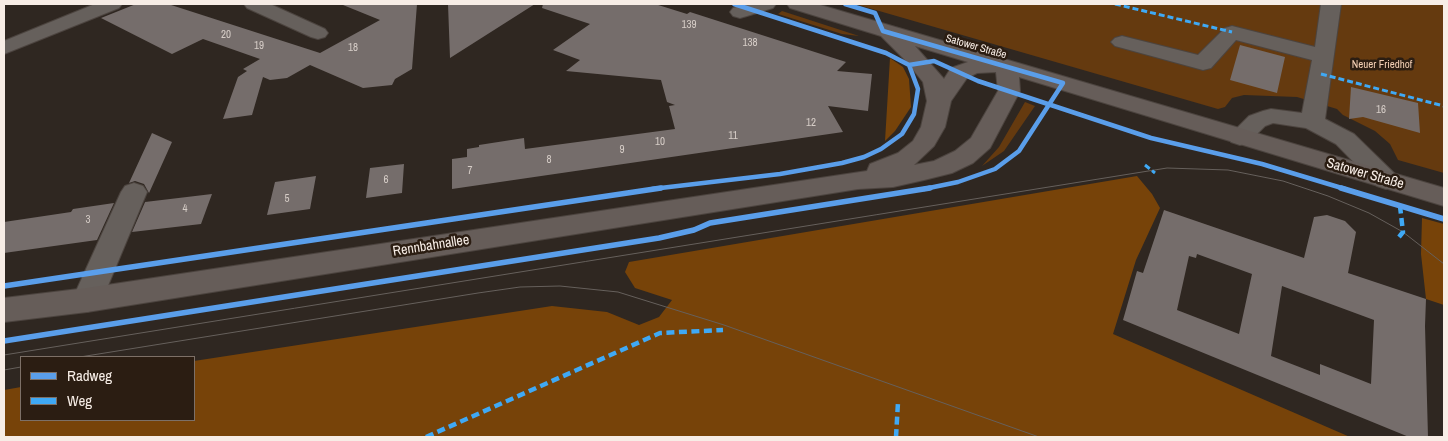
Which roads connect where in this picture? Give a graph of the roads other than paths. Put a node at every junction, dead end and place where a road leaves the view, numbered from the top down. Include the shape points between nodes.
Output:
1 (112, 4) edge
2 (254, 4) edge
3 (766, 4) edge
4 (797, 4) edge
5 (1331, 4) edge
6 (740, 12) dead end
7 (883, 30) junction
8 (318, 32) dead end
9 (1122, 42) dead end
10 (4, 48) edge
11 (1324, 56) junction
12 (1006, 66) junction
13 (939, 101) junction
14 (1312, 122) junction
15 (1240, 137) junction
16 (858, 180) junction
17 (1386, 180) junction
18 (134, 192) dead end
19 (1444, 197) edge
20 (87, 300) junction
21 (4, 310) edge

1 - 10 street
2 - 8 street
3 - 6 street
4 - 7 main road, Satower Straße
5 - 11 street
7 - 12 main road, Satower Straße
7 - 13 main road via 920,63 934,81
9 - 11 street via 1203,63 1232,32
11 - 14 street
12 - 13 main road, Rennbahnallee via 974,67 959,73
12 - 15 main road, Satower Straße
12 - 16 main road, Rennbahnallee via 1009,91 1006,99 981,142 964,157 924,172
13 - 16 main road, Rennbahnallee via 933,127 922,146 907,158
14 - 15 street via 1271,116 1257,120
14 - 17 street via 1345,139
15 - 17 main road, Satower Straße
16 - 20 main road, Rennbahnallee
17 - 19 main road, Satower Straße
18 - 20 street
20 - 21 main road, Rennbahnallee

